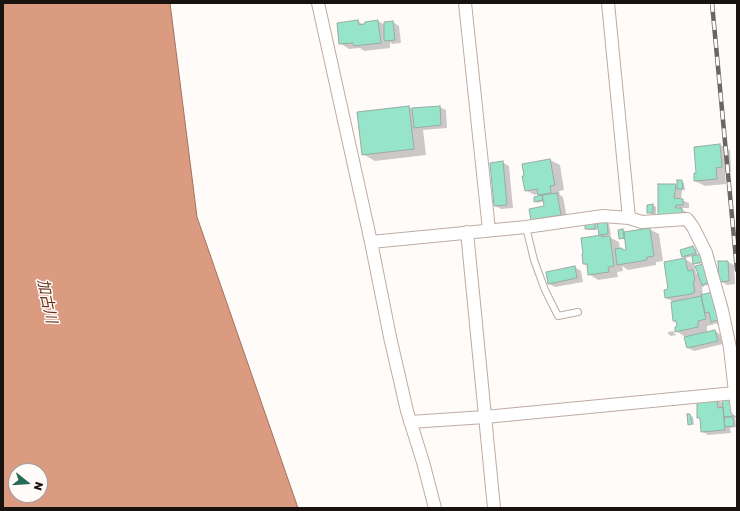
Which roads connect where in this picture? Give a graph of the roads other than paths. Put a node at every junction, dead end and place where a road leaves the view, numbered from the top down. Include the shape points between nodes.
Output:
1 (318, 3) edge
2 (465, 3) edge
3 (608, 3) edge
4 (629, 218) junction
5 (526, 227) junction
6 (489, 230) junction
7 (467, 232) junction
8 (371, 242) junction
9 (578, 312) dead end
10 (735, 393) junction
11 (737, 410) edge
12 (486, 417) junction
13 (410, 422) junction
14 (435, 508) edge
15 (494, 508) edge

1 - 8 street
2 - 6 street
3 - 4 street
4 - 5 street via 602,216
4 - 10 street via 642,222 687,220 693,227 706,253 722,310 730,348
5 - 6 street
5 - 9 lane via 534,260 558,316
6 - 7 street
7 - 8 street
7 - 12 street
8 - 13 street
10 - 11 street
10 - 12 street
12 - 13 street
12 - 15 street
13 - 14 street

